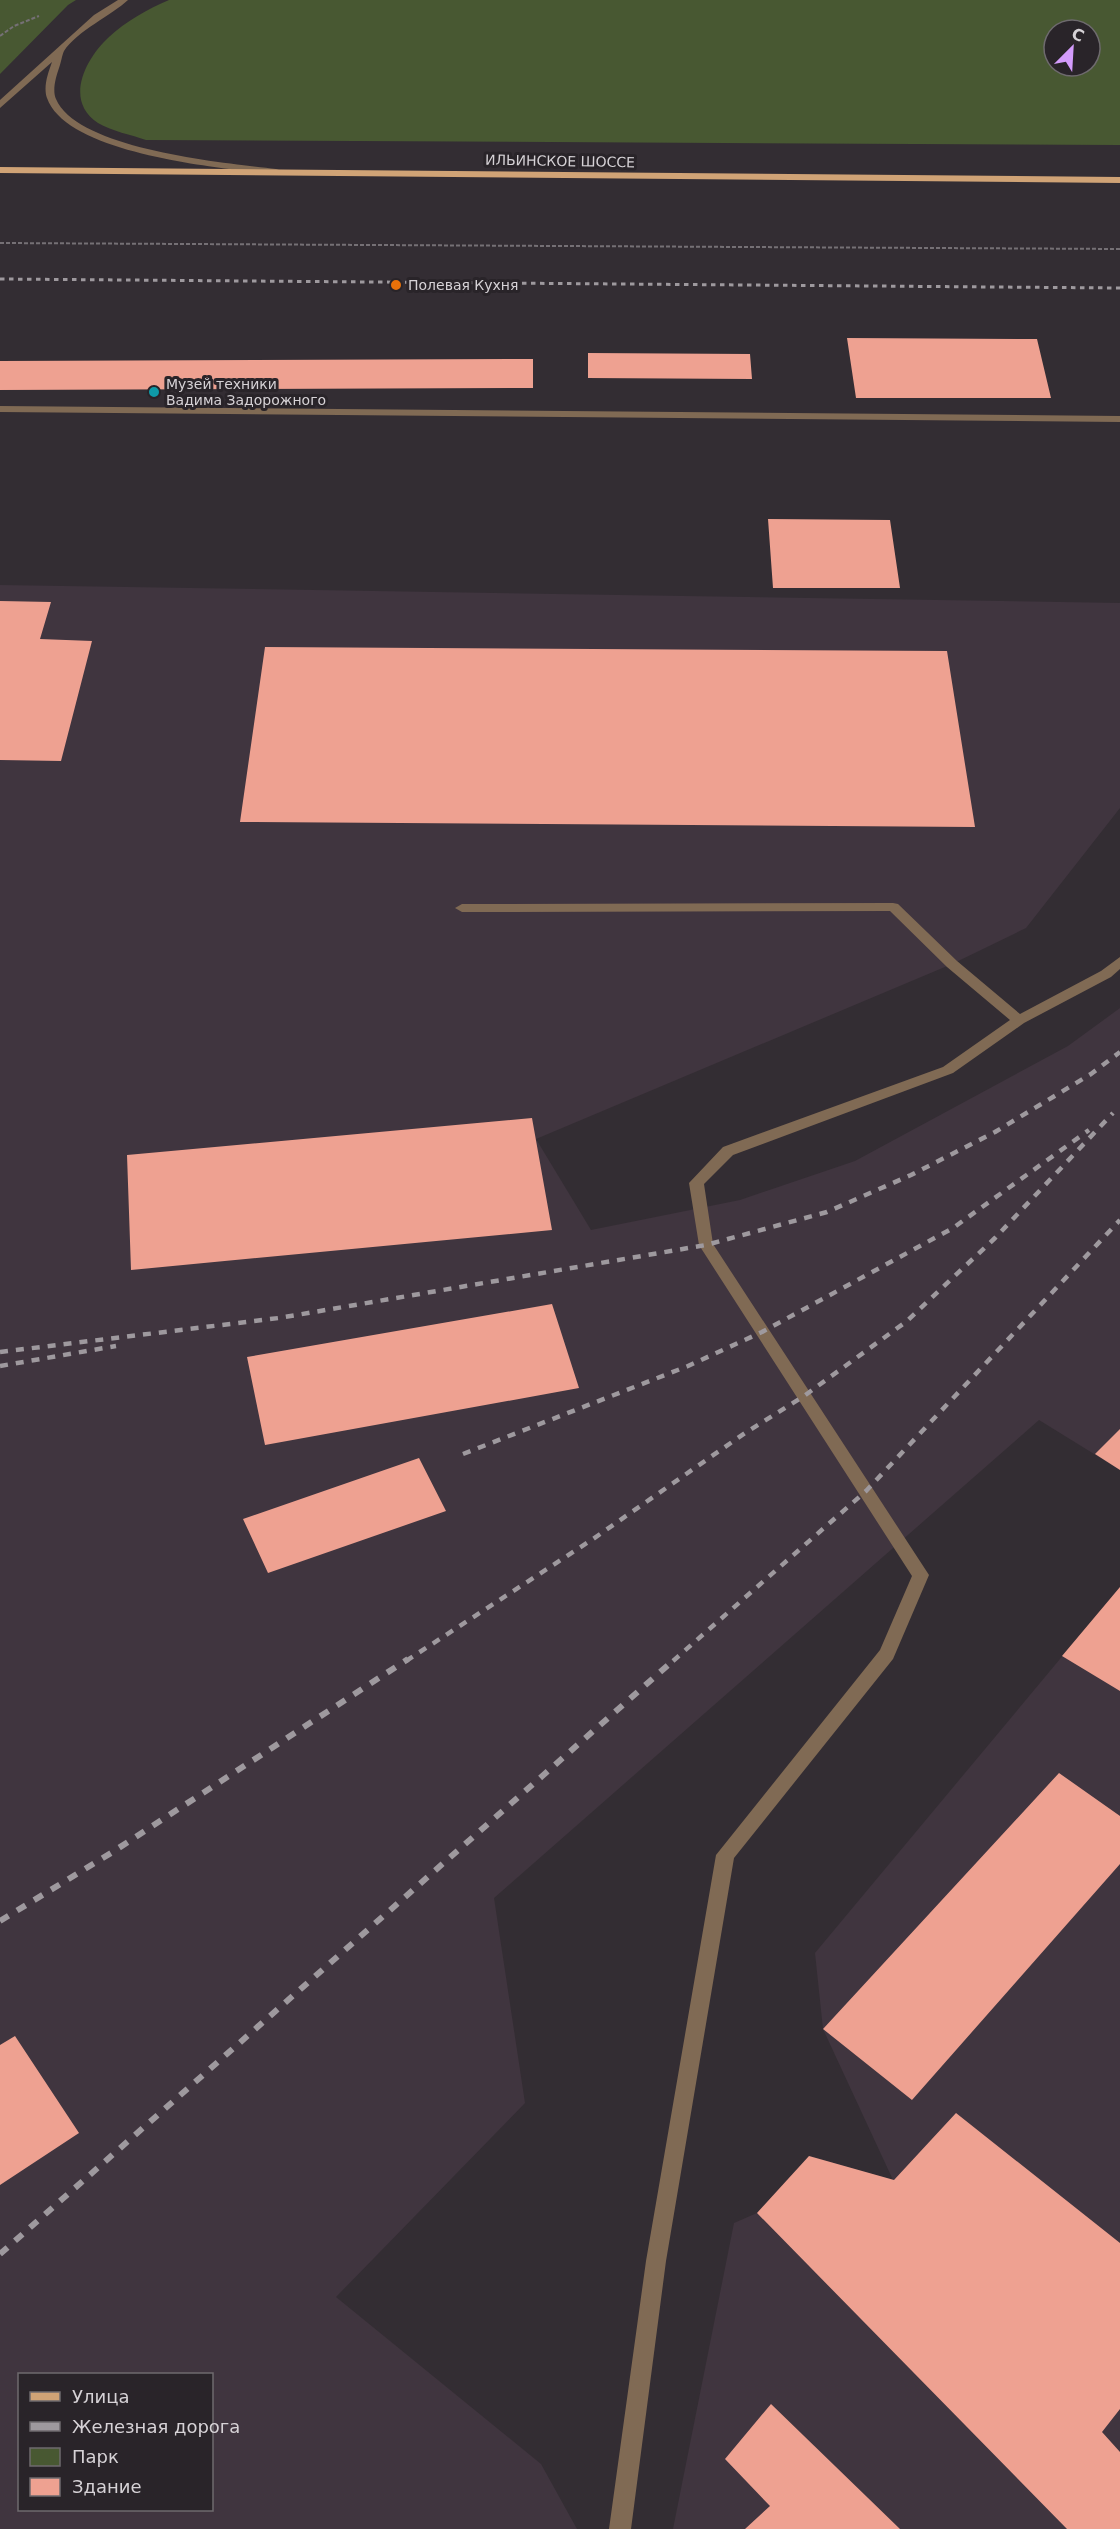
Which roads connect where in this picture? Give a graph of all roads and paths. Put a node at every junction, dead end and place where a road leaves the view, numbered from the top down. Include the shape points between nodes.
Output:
1 (124, 0) edge
2 (60, 52) junction
3 (0, 105) edge
4 (0, 170) edge
5 (277, 172) junction
6 (1120, 180) edge
7 (0, 243) edge
8 (1120, 249) edge
9 (0, 409) edge
10 (1120, 419) edge
11 (462, 908) dead end
12 (1120, 961) edge
13 (1019, 1020) junction
14 (620, 2529) edge

1 - 2 lane via 97,17
2 - 3 lane
2 - 5 lane via 49,87 52,102 62,118 82,132 111,143 163,154
4 - 5 main road, ИЛЬИНСКОЕ ШОССЕ
5 - 6 main road, ИЛЬИНСКОЕ ШОССЕ
7 - 8 path
9 - 10 lane
11 - 13 lane via 893,907 952,964
12 - 13 lane via 1106,974
13 - 14 lane via 948,1070 728,1151 696,1183 706,1245 921,1575 887,1654 725,1855 656,2261

